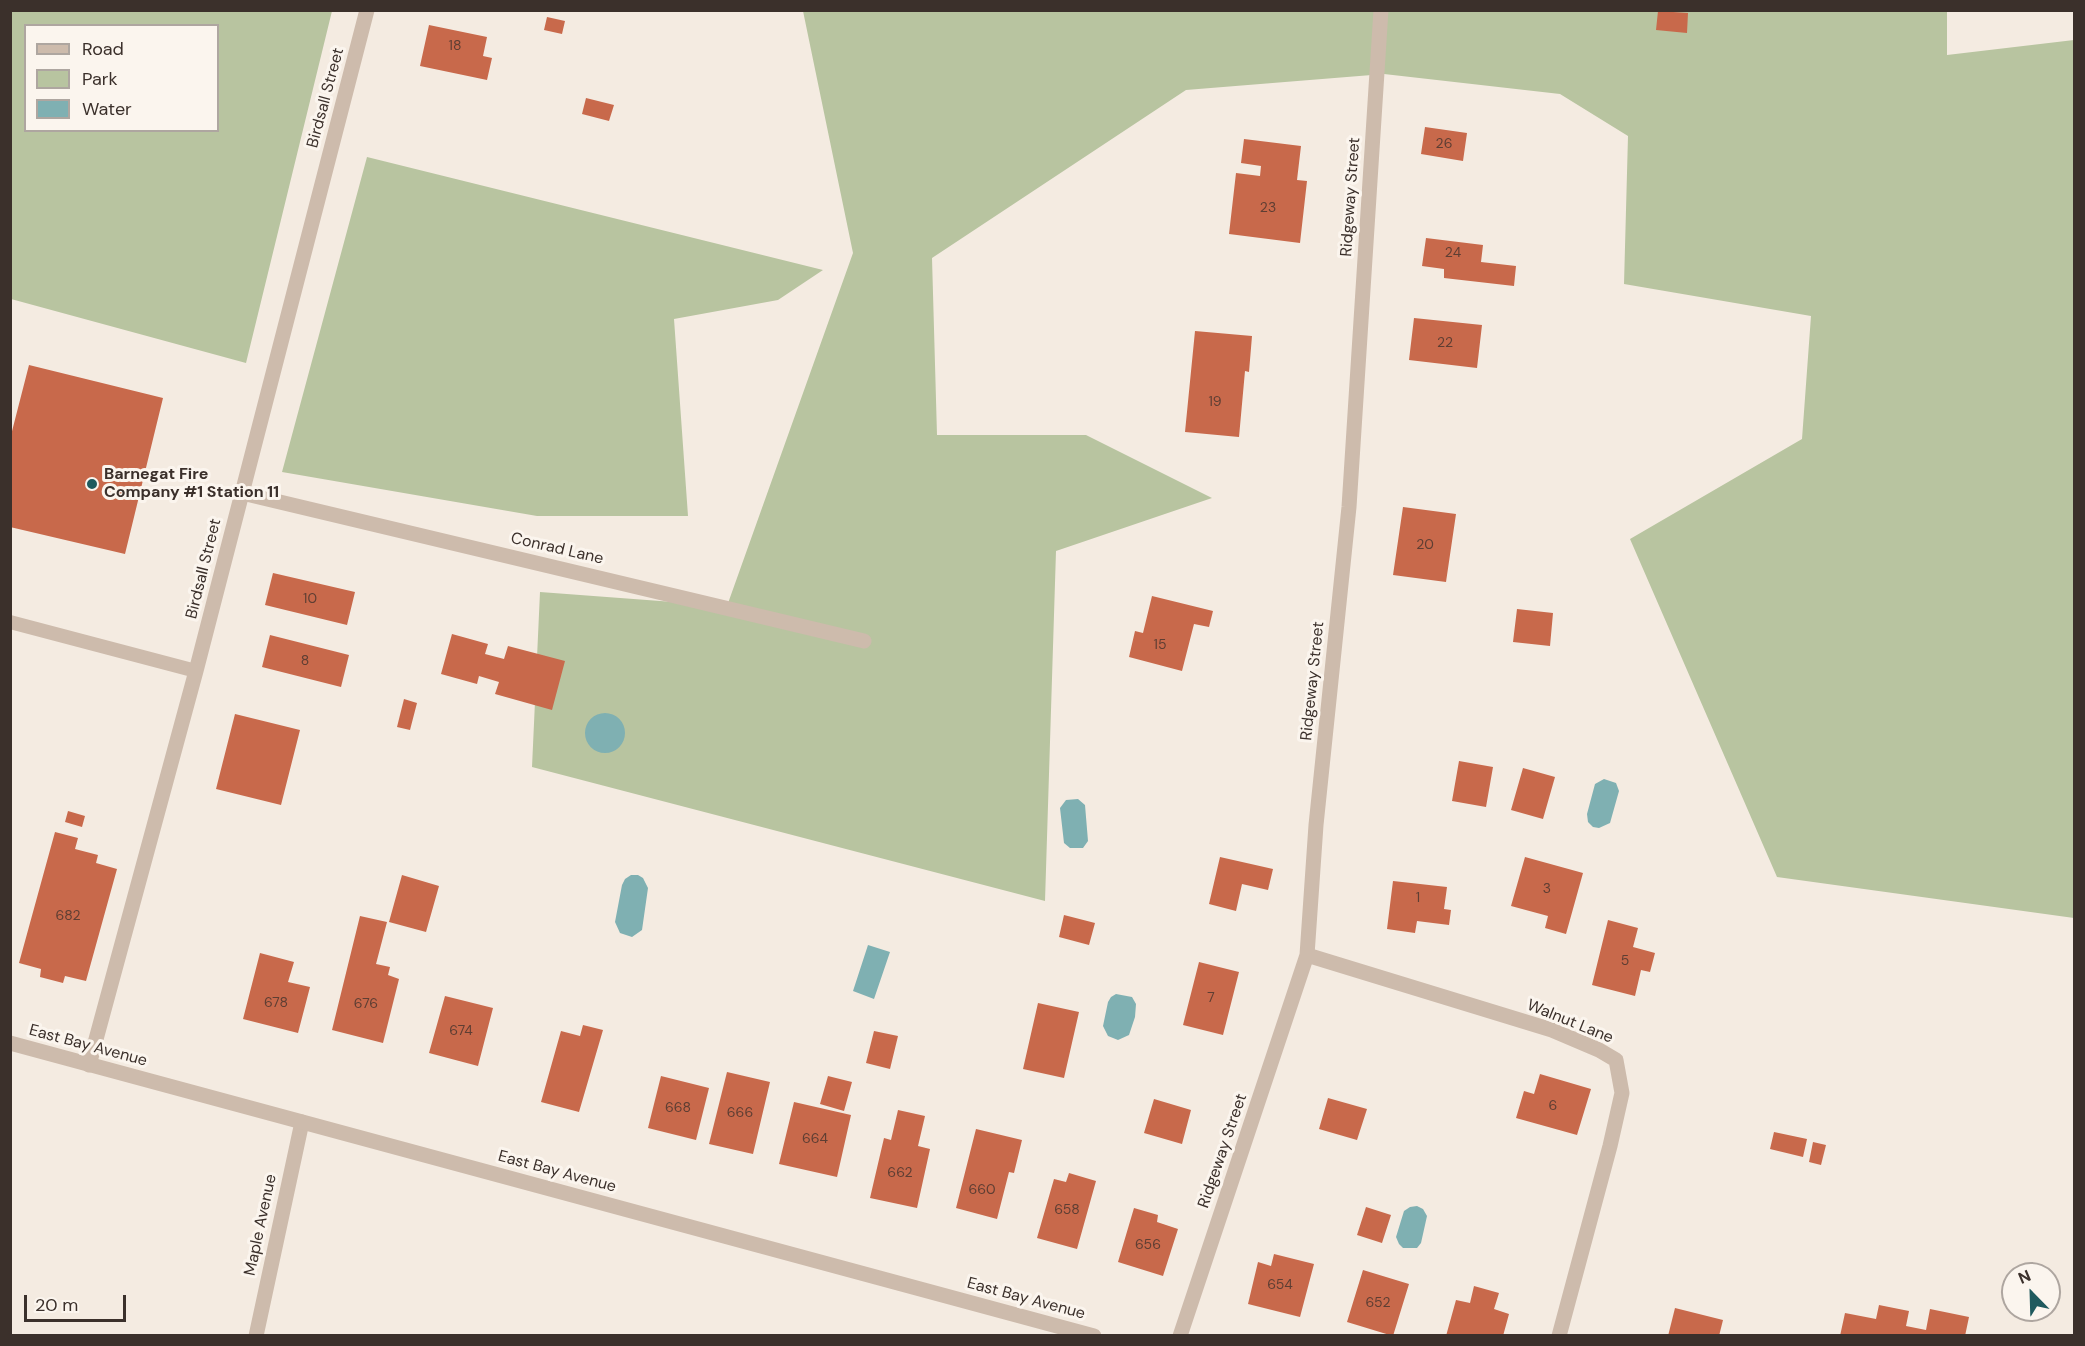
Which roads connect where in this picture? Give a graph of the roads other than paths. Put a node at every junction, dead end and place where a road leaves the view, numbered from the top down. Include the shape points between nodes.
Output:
1 (367, 10) edge
2 (1381, 10) edge
3 (242, 493) junction
4 (10, 622) edge
5 (864, 641) dead end
6 (196, 671) junction
7 (1307, 955) junction
8 (10, 1043) edge
9 (89, 1065) junction
10 (302, 1122) junction
11 (256, 1335) edge
12 (1094, 1335) edge
13 (1180, 1335) edge
14 (1560, 1335) edge

1 - 3 street, Birdsall Street
2 - 7 street, Ridgeway Street via 1349,507 1316,825
3 - 5 street, Conrad Lane
3 - 6 street, Birdsall Street
4 - 6 lane
6 - 9 street, Birdsall Street
7 - 13 street, Ridgeway Street
7 - 14 street, Walnut Lane via 1552,1030 1616,1060 1622,1093
8 - 9 street, East Bay Avenue
9 - 10 street, East Bay Avenue
10 - 11 street, Maple Avenue
10 - 12 street, East Bay Avenue

